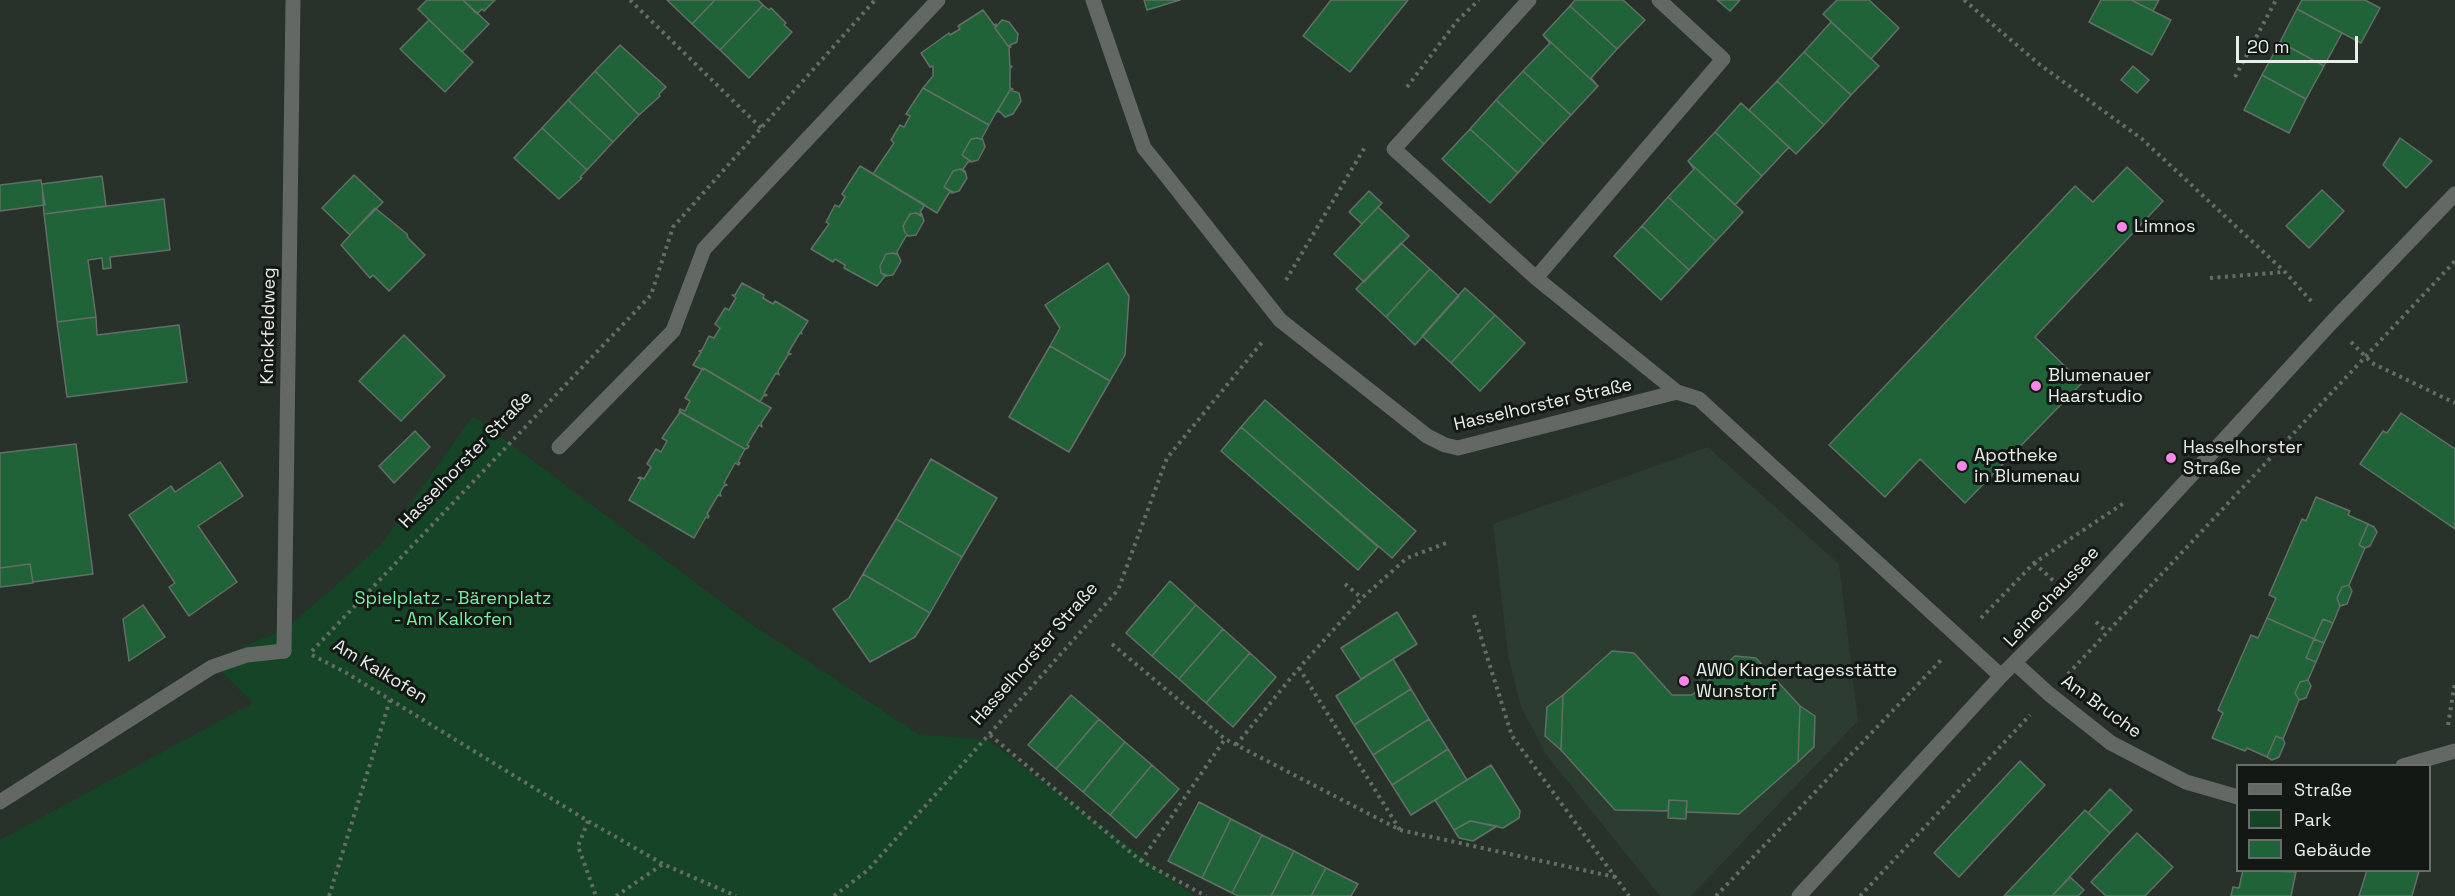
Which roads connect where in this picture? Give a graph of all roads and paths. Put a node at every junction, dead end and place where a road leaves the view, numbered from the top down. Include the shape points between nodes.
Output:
1 (630, 0) edge
2 (875, 0) edge
3 (938, 0) edge
4 (1093, 0) edge
5 (1479, 0) edge
6 (1529, 0) edge
7 (1659, 0) edge
8 (1964, 0) edge
9 (2276, 0) edge
10 (293, 2) dead end
11 (2235, 77) dead end
12 (1402, 94) dead end
13 (761, 128) junction
14 (1369, 141) dead end
15 (2455, 194) edge
16 (2455, 261) edge
17 (2285, 272) junction
18 (1536, 278) junction
19 (2210, 278) dead end
20 (1280, 320) junction
21 (2331, 323) junction
22 (2366, 356) junction
23 (1677, 392) junction
24 (2455, 403) edge
25 (559, 447) dead end
26 (2163, 506) junction
27 (1449, 542) dead end
28 (1346, 584) dead end
29 (1362, 598) junction
30 (1474, 615) dead end
31 (1959, 640) junction
32 (1112, 644) dead end
33 (310, 653) joint
34 (2015, 663) junction
35 (1299, 668) junction
36 (2001, 676) junction
37 (2455, 682) edge
38 (2049, 694) junction
39 (390, 700) junction
40 (990, 735) junction
41 (1225, 739) junction
42 (1236, 746) junction
43 (2449, 752) edge
44 (2407, 764) edge
45 (2236, 796) edge
46 (0, 802) edge
47 (588, 821) junction
48 (1400, 830) junction
49 (1141, 861) junction
50 (663, 864) junction
51 (1615, 877) junction
52 (329, 896) edge
53 (596, 896) edge
54 (616, 896) edge
55 (736, 896) edge
56 (834, 896) edge
57 (1206, 896) edge
58 (1629, 896) edge
59 (1716, 896) edge
60 (1799, 896) edge
61 (1860, 896) edge

1 - 13 path
2 - 13 path
3 - 25 street via 704,249 673,331
4 - 20 street, Hasselhorster Straße via 1144,147
5 - 12 path via 1457,21
6 - 18 street, Hasselhorster Straße via 1394,149
7 - 18 street via 1723,59
8 - 17 path via 2039,64 2142,139
9 - 11 path
10 - 46 street, Knickfeldweg via 284,651 247,655 212,667
13 - 33 path, Hasselhorster Straße via 673,227 651,295
14 - 20 path via 1286,281
15 - 21 street, Leinechaussee
16 - 22 path
17 - 19 path
17 - 21 path
18 - 23 street, Hasselhorster Straße
20 - 23 street, Hasselhorster Straße via 1445,446 1458,448
20 - 40 path, Hasselhorster Straße via 1167,458 1118,590
21 - 22 path
21 - 26 street, Leinechaussee
22 - 24 path via 2372,363
22 - 38 path
23 - 31 street, Hasselhorster Straße via 1699,399
26 - 31 path via 2125,502 2034,563
26 - 34 street, Leinechaussee
27 - 29 path via 1407,558
28 - 29 path
29 - 35 path
30 - 51 path via 1512,736
31 - 36 street, Hasselhorster Straße
31 - 59 path
32 - 41 path
33 - 39 path, Am Kalkofen
34 - 36 street, Leinechaussee
34 - 38 street, Am Bruche
35 - 42 path
35 - 48 path
36 - 60 street, Leinechaussee
37 - 43 path
38 - 45 street, Am Bruche via 2111,743 2186,782
38 - 61 path
39 - 47 path, Am Kalkofen
39 - 52 path
40 - 49 path
40 - 56 path, Hasselhorster Straße via 868,870
41 - 42 path
41 - 49 path
42 - 48 path
43 - 44 street
47 - 50 path, Am Kalkofen
47 - 53 path via 578,846
48 - 51 path
49 - 57 path
50 - 54 path
50 - 55 path, Am Kalkofen
51 - 58 path

